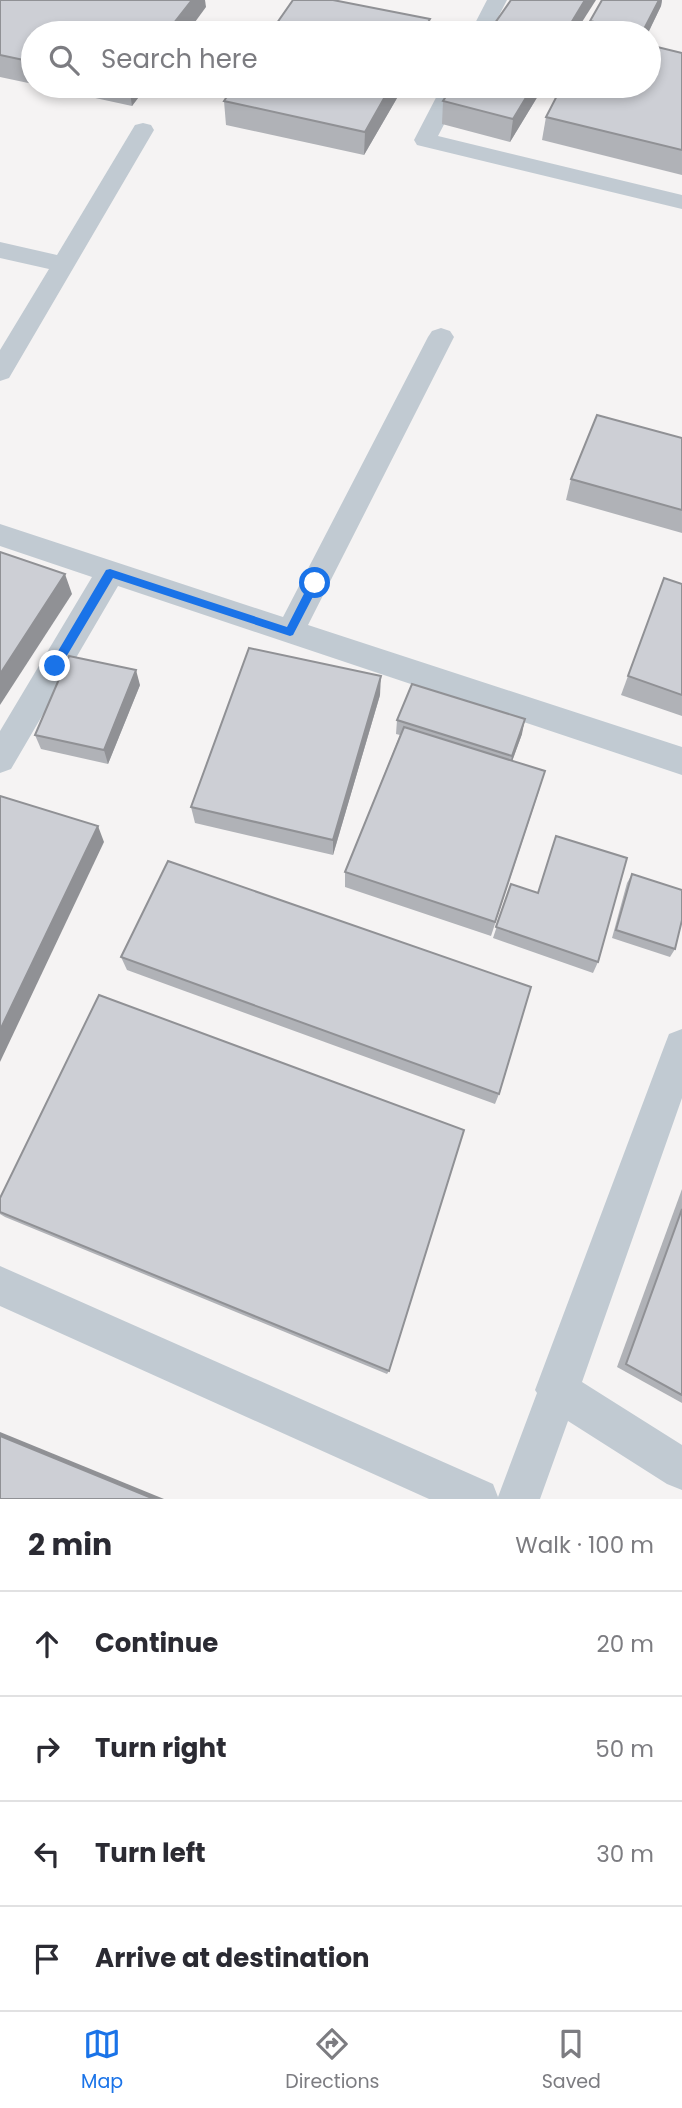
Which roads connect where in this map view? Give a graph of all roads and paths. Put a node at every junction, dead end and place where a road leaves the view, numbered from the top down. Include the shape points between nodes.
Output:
1 (304, 0) edge
2 (497, 0) edge
3 (403, 21) edge
4 (486, 21) edge
5 (447, 98) edge
6 (143, 130) dead end
7 (682, 202) edge
8 (0, 250) edge
9 (62, 264) junction
10 (441, 337) dead end
11 (0, 372) edge
12 (0, 535) edge
13 (110, 573) junction
14 (290, 632) junction
15 (0, 759) edge
16 (682, 761) edge
17 (682, 1047) edge
18 (0, 1286) edge
19 (556, 1390) junction
20 (682, 1469) edge
21 (478, 1499) edge
22 (519, 1499) edge

1 - 3 street
2 - 4 street
5 - 7 street via 425,140
6 - 9 street
8 - 9 street
9 - 11 street
10 - 14 street
12 - 13 street
13 - 14 street
13 - 15 street
14 - 16 street
17 - 19 street
18 - 21 street
19 - 20 street
19 - 22 street

